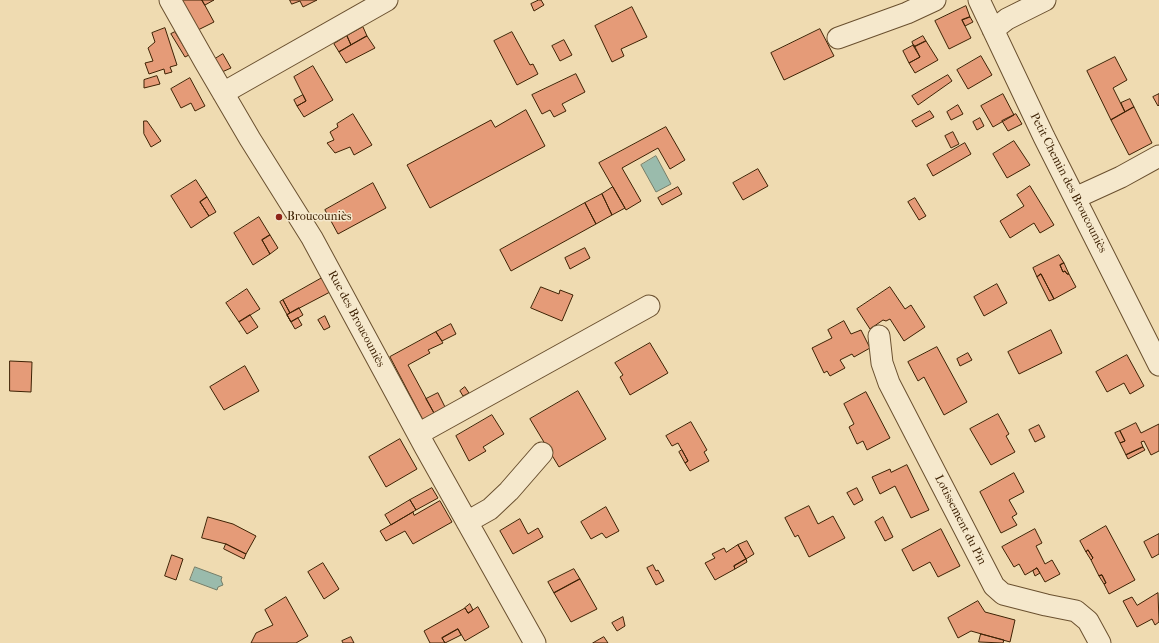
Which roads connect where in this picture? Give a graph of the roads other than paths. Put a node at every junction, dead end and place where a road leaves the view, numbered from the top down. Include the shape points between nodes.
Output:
1 (170, 0) edge
2 (387, 0) edge
3 (935, 0) edge
4 (979, 0) edge
5 (1045, 0) edge
6 (992, 30) junction
7 (838, 38) dead end
8 (223, 93) junction
9 (1159, 156) edge
10 (1075, 198) junction
11 (649, 306) dead end
12 (879, 336) dead end
13 (1159, 365) edge
14 (418, 434) junction
15 (542, 453) dead end
16 (468, 522) junction
17 (535, 643) edge
18 (1100, 643) edge

1 - 8 street, Rue des Broucouniès
2 - 8 street
3 - 7 street
4 - 6 street, Petit Chemin des Broucouniès
5 - 6 street via 1007,19
6 - 10 street, Petit Chemin des Broucouniès
8 - 14 street, Rue des Broucouniès via 312,238
9 - 10 street
10 - 13 street, Petit Chemin des Broucouniès
11 - 14 street
12 - 18 street, Lotissement du Pin via 882,363 889,383 994,586 1002,594 1076,611 1088,621
14 - 16 street, Rue des Broucouniès
15 - 16 street via 490,509
16 - 17 street, Rue des Broucouniès

